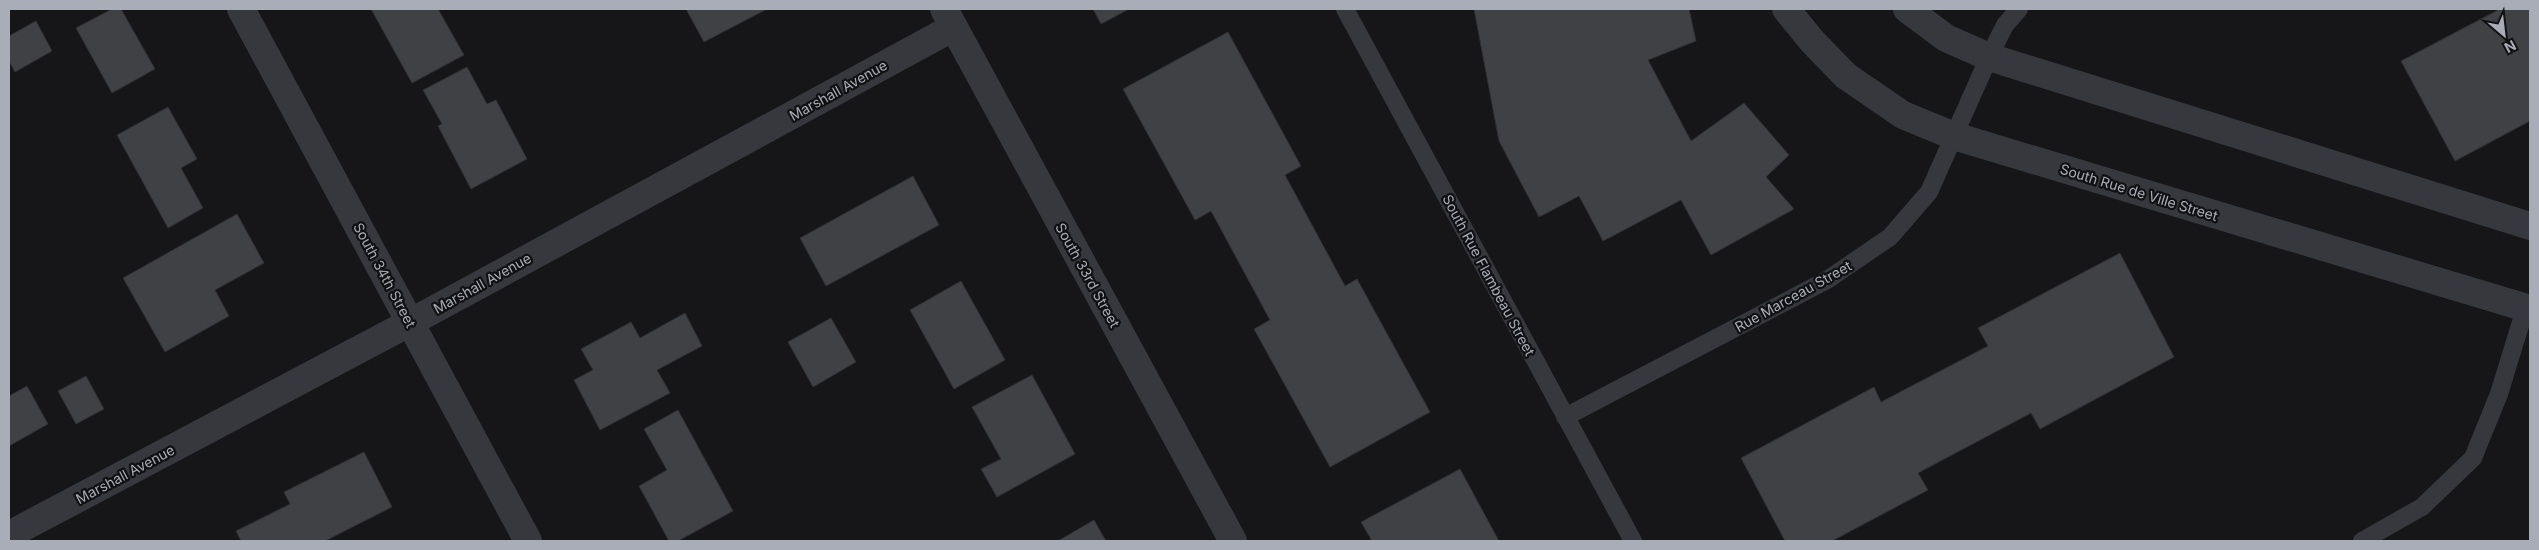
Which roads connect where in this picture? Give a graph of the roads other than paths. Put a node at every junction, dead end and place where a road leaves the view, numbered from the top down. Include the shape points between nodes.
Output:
1 (241, 9) edge
2 (1345, 9) edge
3 (1786, 9) edge
4 (1907, 9) edge
5 (2019, 9) edge
6 (949, 18) edge
7 (1989, 57) junction
8 (1954, 136) junction
9 (2530, 226) edge
10 (2527, 309) edge
11 (411, 322) junction
12 (1565, 417) junction
13 (9, 535) edge
14 (528, 541) edge
15 (1233, 541) edge
16 (1633, 541) edge
17 (2362, 541) edge

1 - 11 street, South 34th Street
2 - 12 lane, South Rue Flambeau Street
3 - 8 street, South Rue de Ville Street via 1846,76 1903,115
4 - 7 street via 1946,38
5 - 7 lane, Rue Marceau Street via 2005,24
6 - 11 street, Marshall Avenue
6 - 15 street, South 33rd Street
7 - 8 lane, Rue Marceau Street
7 - 9 street
8 - 10 street, South Rue de Ville Street
8 - 12 lane, Rue Marceau Street via 1929,192 1890,237 1827,280
10 - 17 lane via 2499,394 2473,458 2422,507
11 - 13 street, Marshall Avenue
11 - 14 street, South 34th Street
12 - 16 lane, South Rue Flambeau Street

